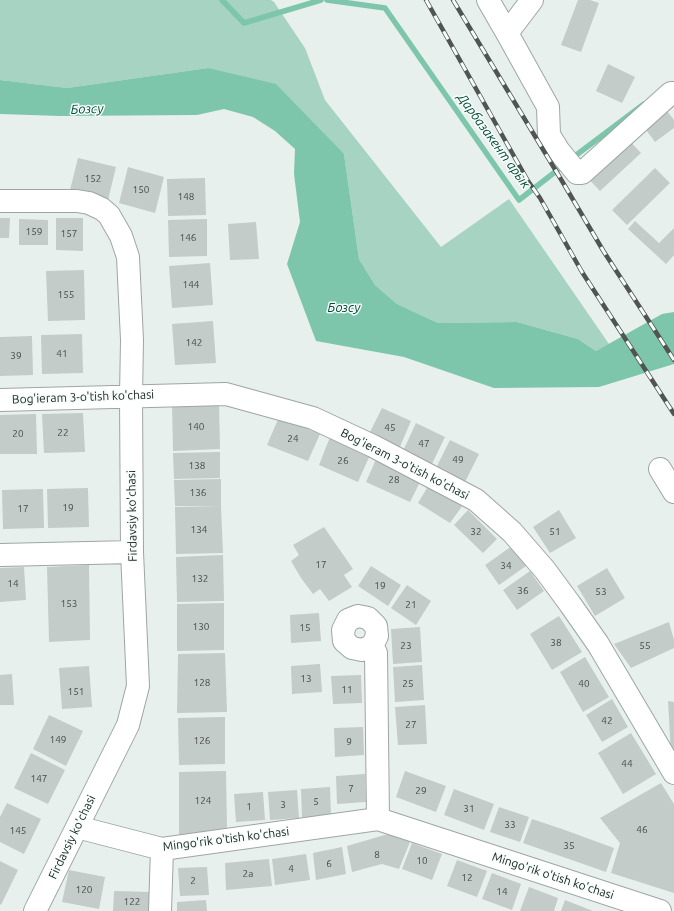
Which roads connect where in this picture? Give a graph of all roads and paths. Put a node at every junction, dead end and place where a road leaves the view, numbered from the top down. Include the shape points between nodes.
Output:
1 (488, 0) edge
2 (532, 0) edge
3 (507, 33) junction
4 (674, 93) edge
5 (0, 200) edge
6 (131, 396) junction
7 (0, 400) edge
8 (660, 469) dead end
9 (674, 492) edge
10 (132, 552) junction
11 (0, 555) edge
12 (372, 646) dead end
13 (674, 773) edge
14 (378, 819) junction
15 (77, 827) junction
16 (162, 849) junction
17 (35, 911) edge
18 (160, 911) edge
19 (660, 911) edge

1 - 3 street
2 - 3 street
3 - 4 street via 548,107 549,135 577,173 582,173
5 - 6 street, Firdavsiy ko'chasi via 77,201 89,203 109,215 122,236 128,257 132,340
6 - 7 street, Bog'ieram 3-o'tish ko'chasi
6 - 10 street, Firdavsiy ko'chasi
6 - 13 street, Bog'ieram 3-o'tish ko'chasi via 226,394 313,418 476,500 512,532 570,604 598,644
8 - 9 street
10 - 11 street
10 - 15 street, Firdavsiy ko'chasi via 138,686 128,724
12 - 14 street via 376,653
14 - 16 street, Mingo'rik o'tish ko'chasi
14 - 19 street, Mingo'rik o'tish ko'chasi
15 - 16 street, Mingo'rik o'tish ko'chasi
15 - 17 street, Firdavsiy ko'chasi
16 - 18 street

